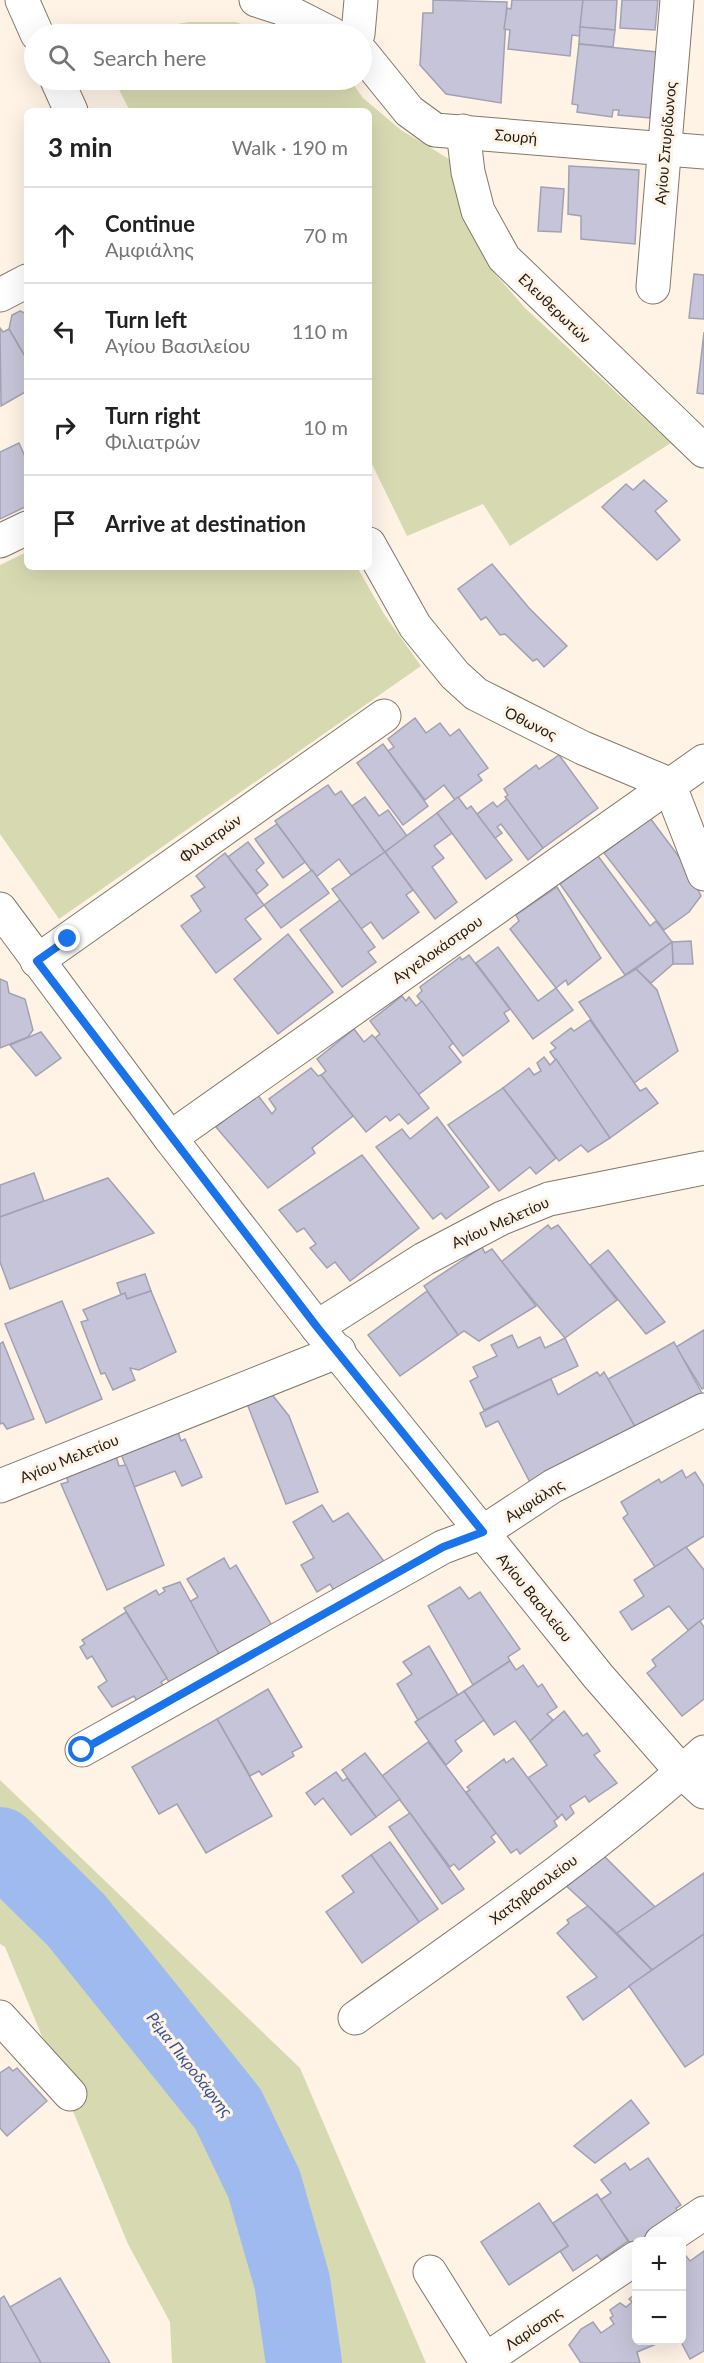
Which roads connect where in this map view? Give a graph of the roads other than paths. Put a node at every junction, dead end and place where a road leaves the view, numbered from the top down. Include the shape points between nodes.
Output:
1 (22, 0) edge
2 (256, 0) edge
3 (361, 0) edge
4 (678, 0) edge
5 (33, 24) edge
6 (312, 24) edge
7 (359, 24) edge
8 (372, 65) edge
9 (61, 90) edge
10 (69, 108) edge
11 (463, 131) junction
12 (664, 149) junction
13 (704, 152) edge
14 (24, 283) edge
15 (654, 287) dead end
16 (0, 295) edge
17 (704, 451) edge
18 (24, 529) edge
19 (0, 541) edge
20 (372, 549) edge
21 (384, 716) dead end
22 (704, 761) edge
23 (669, 784) junction
24 (704, 874) edge
25 (0, 909) edge
26 (37, 961) junction
27 (171, 1138) junction
28 (704, 1168) edge
29 (317, 1327) junction
30 (339, 1351) junction
31 (704, 1410) edge
32 (0, 1486) edge
33 (483, 1532) junction
34 (82, 1750) dead end
35 (697, 1772) edge
36 (0, 2017) edge
37 (355, 2018) dead end
38 (70, 2094) dead end
39 (704, 2212) edge
40 (667, 2237) edge
41 (632, 2261) edge
42 (430, 2272) dead end

1 - 5 street
2 - 6 street
3 - 7 street
4 - 12 street, Αγίου Σπυρίδωνος
8 - 11 street, Σουρή via 409,111 435,130
9 - 10 street
11 - 12 street, Σουρή
11 - 17 street, Ελευθερωτών via 478,211 504,258
12 - 13 street, Σουρή
12 - 15 street, Αγίου Σπυρίδωνος
14 - 16 street
18 - 19 street
20 - 23 street, Όθωνος via 415,626 476,694 583,748
21 - 26 street, Φιλιατρών
22 - 23 street, Αγγελοκάστρου
23 - 24 street
23 - 27 street, Αγγελοκάστρου
25 - 26 street, Αγίου Βασιλείου
26 - 27 street, Αγίου Βασιλείου
27 - 29 street, Αγίου Βασιλείου
28 - 29 street, Αγίου Μελετίου via 549,1199 502,1218 424,1258
29 - 30 street, Αγίου Βασιλείου
30 - 32 street, Αγίου Μελετίου
30 - 33 street, Αγίου Βασιλείου
31 - 33 street, Αμφιάλης via 553,1486
33 - 34 street, Αμφιάλης via 443,1547
33 - 35 street, Αγίου Βασιλείου via 598,1676
35 - 37 street, Χατζηβασιλείου
36 - 38 street
39 - 40 street
41 - 42 street, Λαρίσσης via 485,2360

